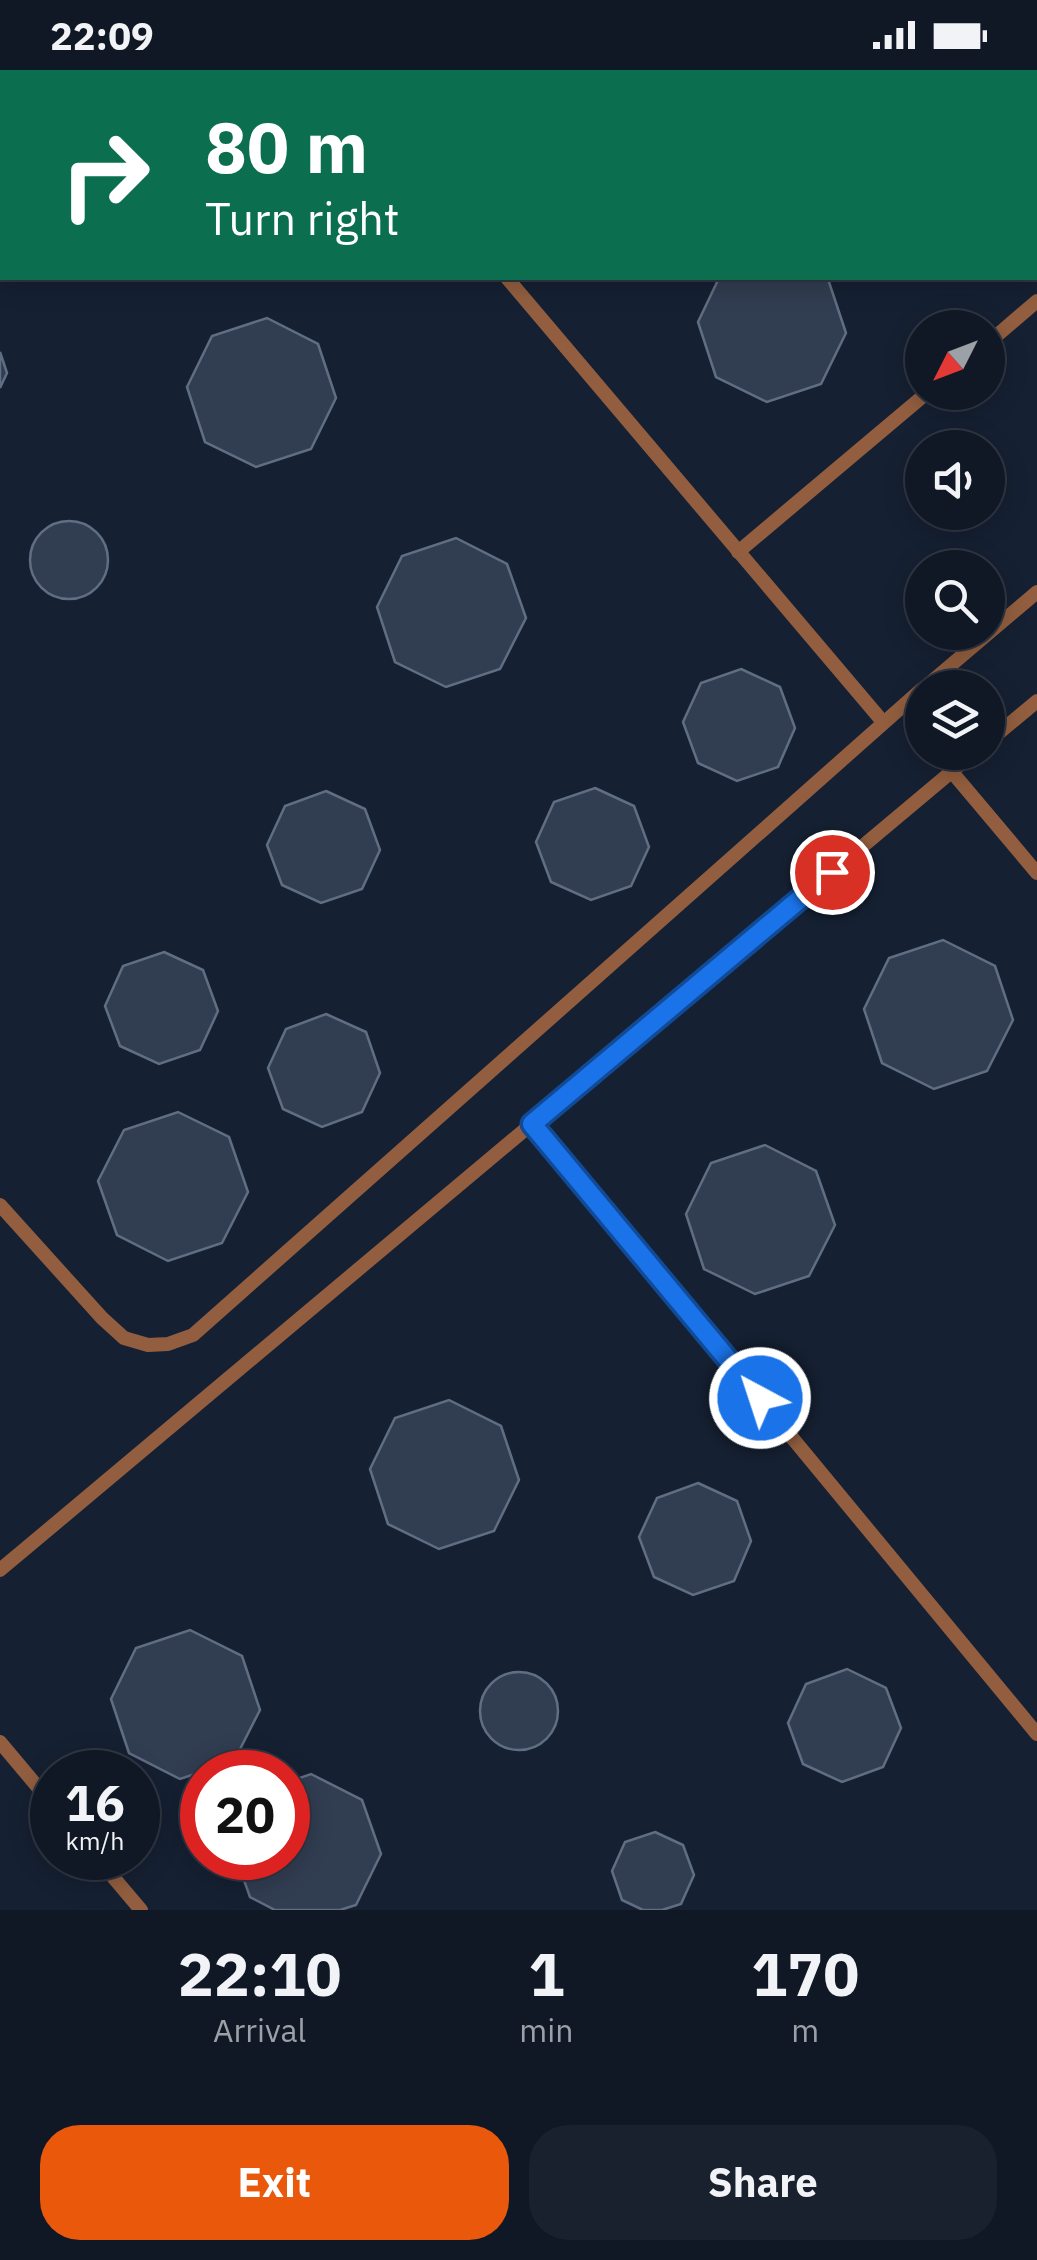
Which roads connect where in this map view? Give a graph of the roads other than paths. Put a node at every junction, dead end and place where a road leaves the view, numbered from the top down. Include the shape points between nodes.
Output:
1 (508, 280) edge
2 (1037, 302) edge
3 (1005, 329) edge
4 (907, 410) edge
5 (738, 552) junction
6 (1037, 592) edge
7 (944, 670) edge
8 (1037, 700) edge
9 (905, 703) edge
10 (883, 722) junction
11 (1005, 727) edge
12 (954, 770) edge
13 (952, 772) junction
14 (1037, 873) edge
15 (532, 1124) junction
16 (0, 1205) edge
17 (0, 1570) edge
18 (1037, 1734) edge
19 (0, 1742) edge
20 (30, 1778) edge
21 (116, 1880) edge
22 (141, 1910) edge

1 - 5 lane
2 - 3 lane
4 - 5 lane
5 - 10 lane
6 - 7 lane
8 - 11 lane
9 - 10 lane
10 - 16 lane via 193,1335 148,1345 124,1338
12 - 13 lane
13 - 14 lane
13 - 15 lane
15 - 17 lane
15 - 18 lane
19 - 20 lane
21 - 22 lane

